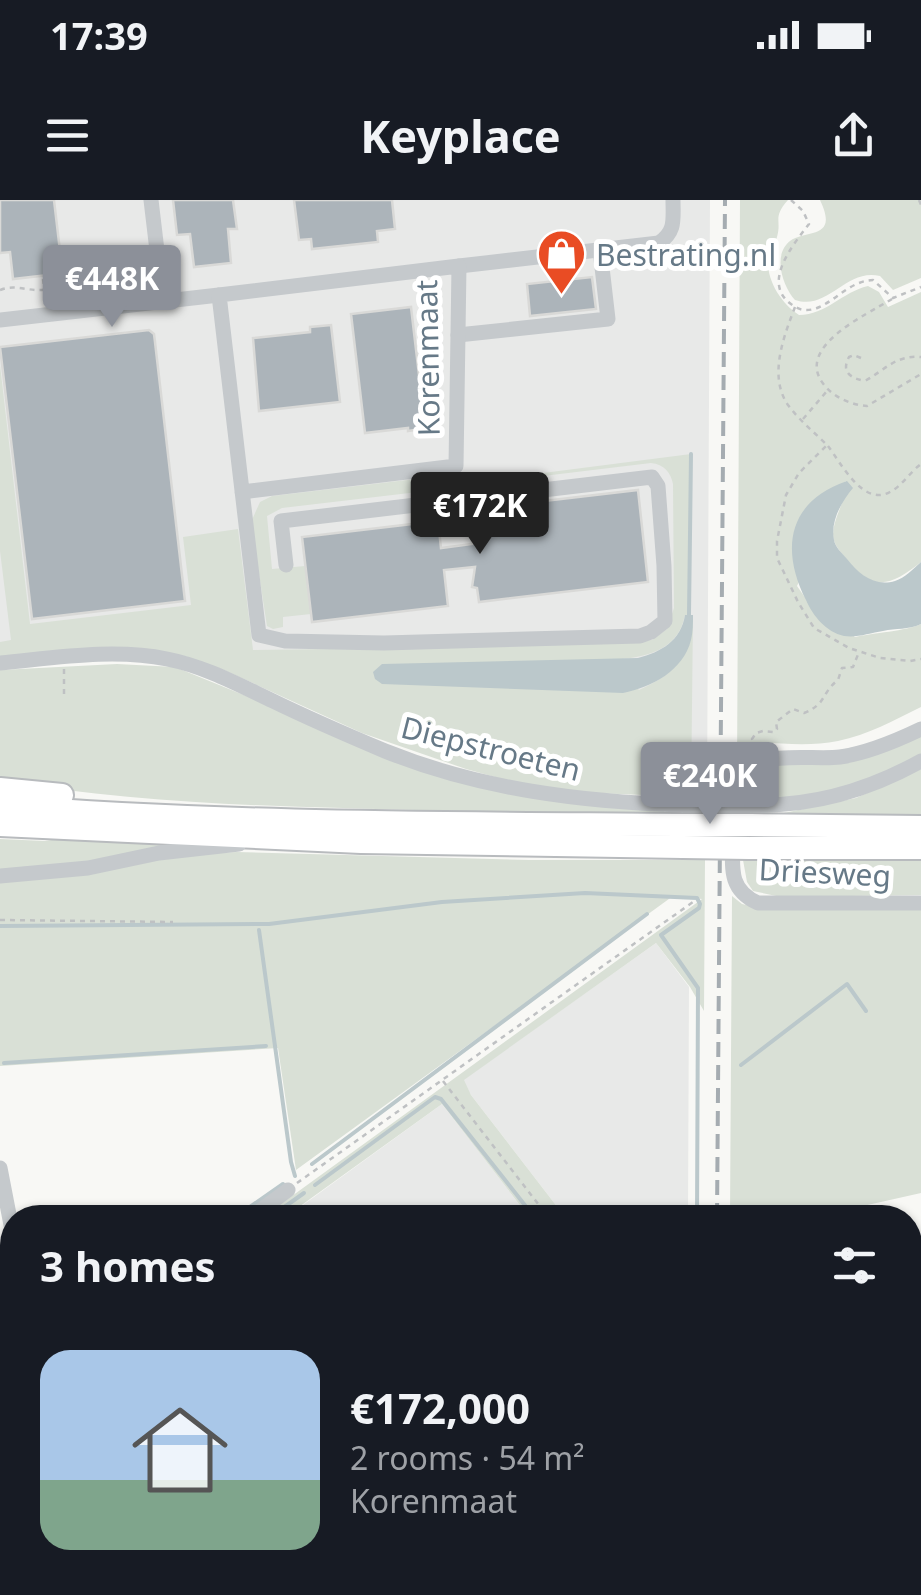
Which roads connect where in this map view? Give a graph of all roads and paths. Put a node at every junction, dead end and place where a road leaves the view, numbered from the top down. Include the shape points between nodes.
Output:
1 (151, 200) edge
2 (673, 200) edge
3 (791, 200) edge
4 (600, 250) junction
5 (458, 266) junction
6 (88, 275) dead end
7 (43, 280) dead end
8 (921, 287) edge
9 (44, 289) junction
10 (0, 290) edge
11 (219, 295) junction
12 (893, 298) junction
13 (163, 301) junction
14 (795, 307) junction
15 (47, 314) junction
16 (0, 320) edge
17 (458, 335) junction
18 (921, 357) edge
19 (860, 358) dead end
20 (921, 374) edge
21 (828, 390) junction
22 (802, 420) junction
23 (827, 445) junction
24 (921, 464) edge
25 (456, 466) junction
26 (242, 492) junction
27 (459, 500) junction
28 (286, 565) dead end
29 (860, 651) junction
30 (63, 658) junction
31 (921, 659) edge
32 (0, 662) edge
33 (64, 698) dead end
34 (921, 728) edge
35 (752, 739) dead end
36 (921, 761) edge
37 (0, 790) edge
38 (0, 806) edge
39 (250, 818) junction
40 (0, 825) edge
41 (683, 826) junction
42 (750, 826) junction
43 (921, 827) edge
44 (290, 840) junction
45 (921, 848) edge
46 (0, 876) edge
47 (693, 902) dead end
48 (921, 903) edge
49 (0, 920) edge
50 (173, 922) dead end
51 (442, 1080) junction
52 (0, 1168) edge
53 (288, 1190) joint
54 (7, 1205) edge
55 (268, 1205) edge
56 (538, 1205) edge

1 - 13 street
2 - 4 street via 669,236
3 - 14 path via 809,224 779,274 780,289
4 - 5 street
4 - 17 street via 608,319
5 - 11 street, Korenmaat
5 - 17 street, Korenmaat
6 - 9 path via 77,289
7 - 9 path
8 - 12 path
9 - 10 path
9 - 15 path
11 - 13 street, Korenmaat
11 - 26 street
12 - 14 path via 864,280 818,308
12 - 21 path via 820,351 817,365
13 - 15 street, Korenmaat
14 - 22 path via 782,339 780,372 782,394
15 - 16 street, Korenmaat
17 - 25 street, Korenmaat
18 - 19 path via 896,360 865,381 844,368 849,357
20 - 21 path via 867,406
21 - 22 path
22 - 23 path
23 - 24 path via 861,488 876,494 893,491
23 - 29 path via 786,495 777,558 814,628
25 - 26 street, Korenmaat
25 - 27 street
26 - 27 street via 259,634 286,641 384,643 640,636 665,621 658,486 652,478
27 - 28 street via 281,521
29 - 31 path
29 - 35 path via 820,705 804,713 790,710 774,732 760,731
30 - 32 street, Diepstroeten
30 - 33 path
30 - 41 street, Diepstroeten via 171,660 435,768 533,792 629,804
34 - 48 street, Driesweg via 857,754 772,758 750,766 734,787 732,868 744,896 758,902
36 - 42 street via 850,792 791,803
37 - 39 highway
38 - 39 highway
39 - 41 highway
40 - 44 highway
41 - 42 highway, bridge
41 - 44 highway
42 - 43 highway
42 - 45 highway
44 - 46 street
47 - 51 path
49 - 50 path
51 - 53 path
51 - 56 path
52 - 54 street
53 - 55 street

